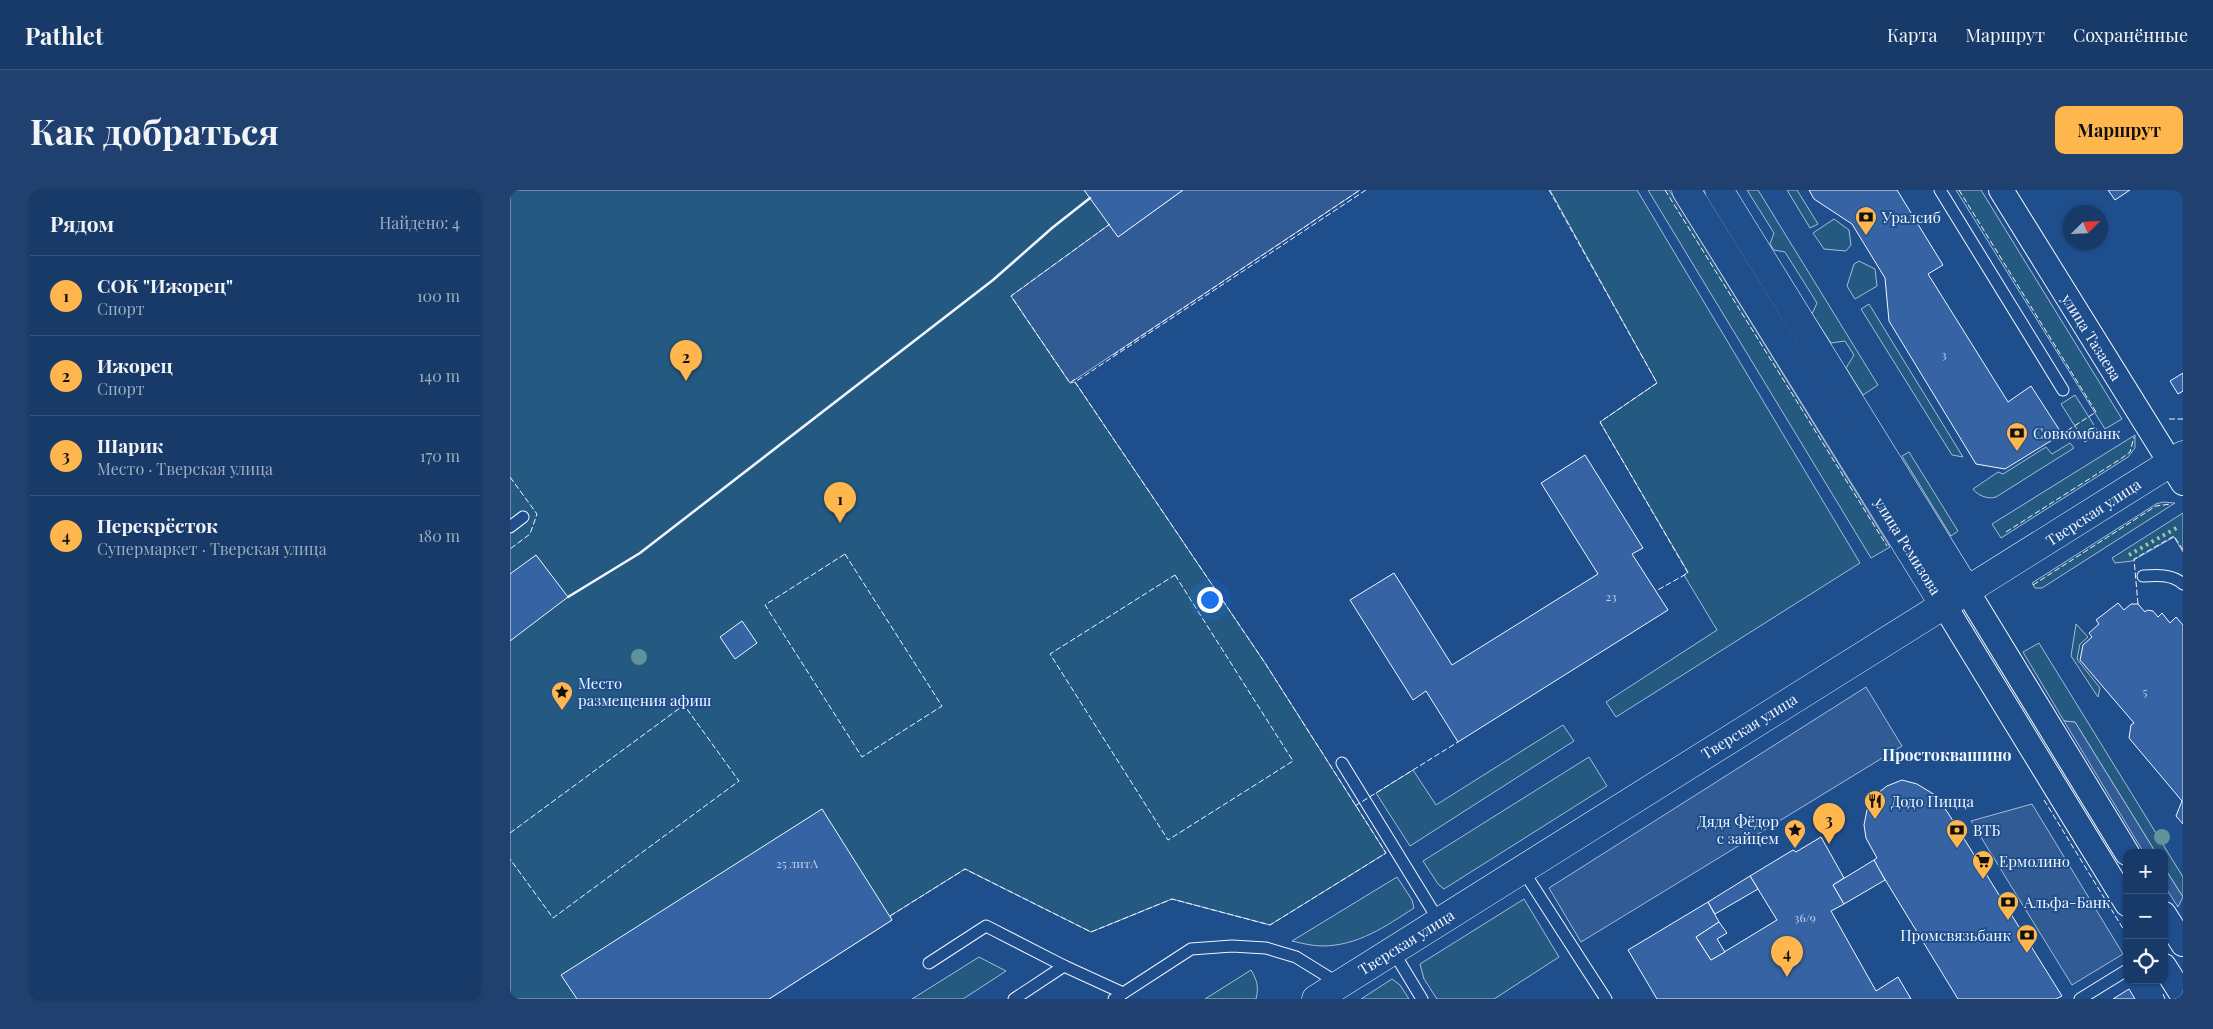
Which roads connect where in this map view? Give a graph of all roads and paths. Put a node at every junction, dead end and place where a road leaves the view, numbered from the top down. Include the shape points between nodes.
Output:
1 (1686, 190) edge
2 (1719, 190) edge
3 (1940, 190) edge
4 (2002, 190) edge
5 (2063, 390) dead end
6 (2179, 467) edge
7 (523, 517) dead end
8 (510, 527) edge
9 (2143, 576) dead end
10 (2183, 584) edge
11 (1968, 591) junction
12 (1944, 605) junction
13 (1342, 763) dead end
14 (2125, 849) edge
15 (1522, 869) junction
16 (2123, 897) edge
17 (2168, 920) edge
18 (1440, 921) junction
19 (2183, 944) edge
20 (1393, 951) junction
21 (928, 963) dead end
22 (1064, 966) junction
23 (2123, 972) edge
24 (2168, 972) edge
25 (1340, 984) junction
26 (1118, 996) edge
27 (2183, 996) edge
28 (1014, 999) edge
29 (1316, 999) edge
30 (1422, 999) edge
31 (1606, 999) edge
32 (2080, 999) edge

1 - 12 main road, улица Ремизова
2 - 11 main road, улица Ремизова
3 - 5 lane
4 - 6 street, улица Тазаева
6 - 11 main road, Тверская улица
7 - 8 lane
9 - 10 lane via 2162,575
11 - 12 main road, Тверская улица
11 - 14 street, улица Ремизова
12 - 15 main road, Тверская улица
12 - 16 street, улица Ремизова
13 - 18 lane
15 - 18 main road, Тверская улица
15 - 31 lane
17 - 19 street
18 - 20 main road, Тверская улица
20 - 25 main road, Тверская улица
20 - 30 lane
21 - 22 lane via 986,926
22 - 26 lane
22 - 28 lane
23 - 32 lane
24 - 27 street
25 - 26 lane via 1296,957 1266,948 1232,946 1191,949
25 - 29 main road, Тверская улица

